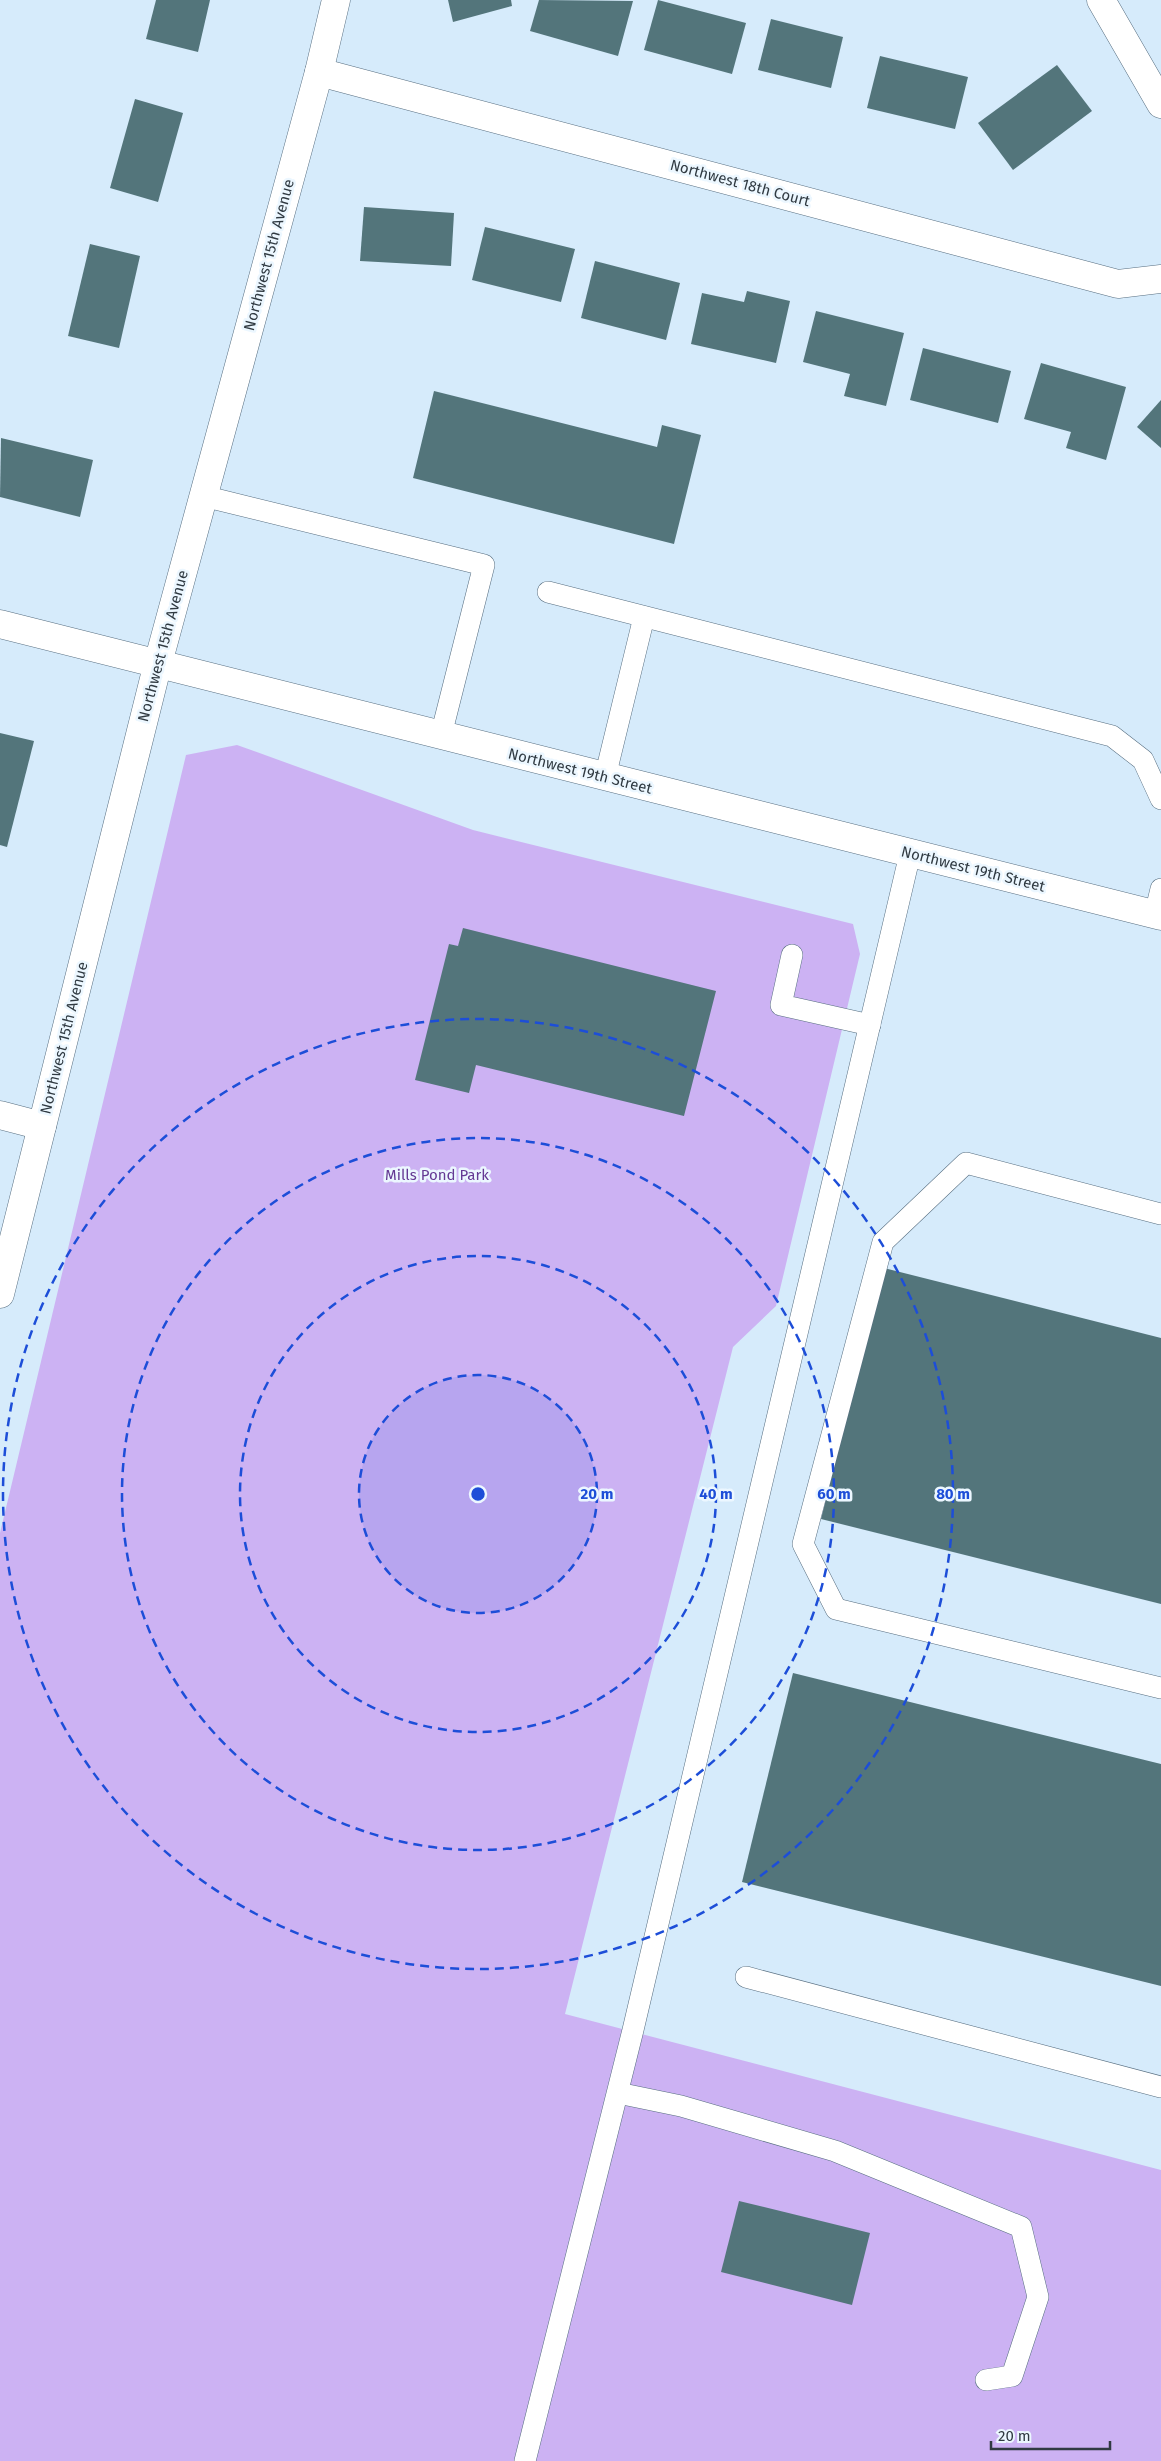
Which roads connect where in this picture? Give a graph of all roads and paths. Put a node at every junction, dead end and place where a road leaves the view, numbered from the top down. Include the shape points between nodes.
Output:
1 (336, 0) edge
2 (1101, 0) edge
3 (319, 72) junction
4 (1161, 104) edge
5 (1161, 279) edge
6 (204, 496) junction
7 (548, 592) dead end
8 (644, 617) junction
9 (0, 624) edge
10 (158, 663) junction
11 (441, 735) junction
12 (605, 777) junction
13 (1161, 799) edge
14 (910, 854) junction
15 (1159, 906) edge
16 (792, 955) dead end
17 (870, 1025) junction
18 (0, 1115) edge
19 (42, 1126) junction
20 (1161, 1214) edge
21 (0, 1294) edge
22 (1161, 1688) edge
23 (746, 1977) dead end
24 (1161, 2087) edge
25 (618, 2093) junction
26 (986, 2380) dead end
27 (525, 2461) edge

1 - 3 street, Northwest 15th Avenue
2 - 4 street
3 - 5 street, Northwest 18th Court via 1118,284
3 - 6 street, Northwest 15th Avenue
6 - 10 street, Northwest 15th Avenue
6 - 11 lane via 484,565
7 - 8 lane
8 - 12 lane
8 - 13 lane via 1112,736 1142,760
9 - 10 street, Northwest 19th Street
10 - 11 street, Northwest 19th Street
10 - 19 street, Northwest 15th Avenue
11 - 12 street, Northwest 19th Street
12 - 14 street, Northwest 19th Street
14 - 15 street, Northwest 19th Street
14 - 17 lane
16 - 17 lane via 781,1005
17 - 25 lane
18 - 19 street
19 - 21 street, Northwest 15th Avenue
20 - 22 lane via 966,1163 883,1242 804,1544 836,1609
23 - 24 lane
25 - 26 lane via 681,2106 835,2150 1021,2227 1038,2297 1012,2376
25 - 27 lane

